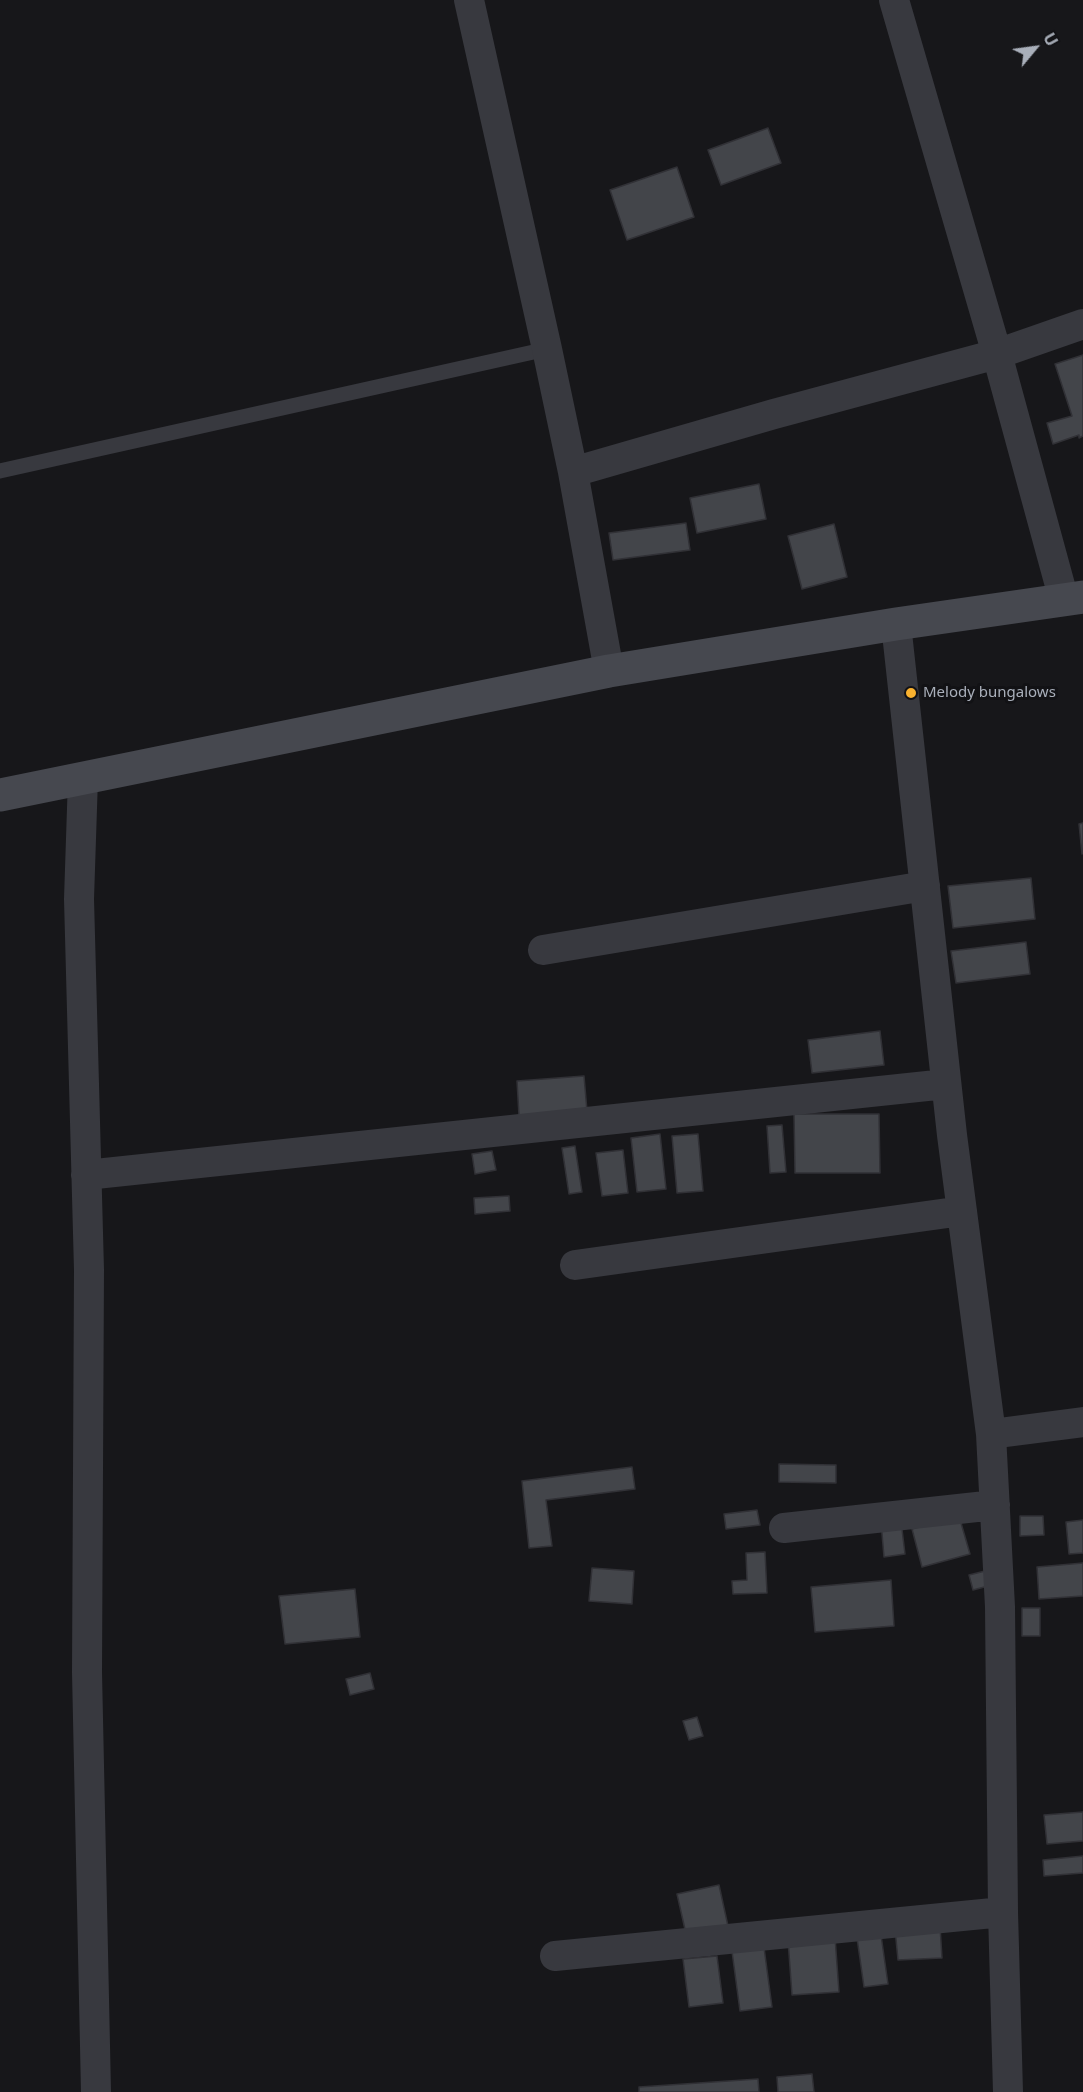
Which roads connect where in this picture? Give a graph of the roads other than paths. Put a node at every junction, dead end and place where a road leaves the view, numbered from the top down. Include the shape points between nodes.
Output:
1 (469, 0) edge
2 (894, 0) edge
3 (1083, 324) edge
4 (548, 349) junction
5 (997, 354) junction
6 (0, 471) edge
7 (573, 472) junction
8 (1073, 598) edge
9 (896, 624) junction
10 (609, 671) junction
11 (82, 778) junction
12 (0, 795) edge
13 (925, 886) junction
14 (543, 950) dead end
15 (946, 1084) junction
16 (86, 1175) junction
17 (962, 1211) junction
18 (575, 1265) dead end
19 (1083, 1422) edge
20 (991, 1434) junction
21 (995, 1506) junction
22 (784, 1528) dead end
23 (1003, 1912) junction
24 (555, 1956) dead end
25 (96, 2092) edge
26 (1008, 2092) edge

1 - 4 street
2 - 5 street
3 - 5 street
4 - 6 lane
4 - 7 street
5 - 7 street
5 - 8 street
7 - 10 street
8 - 9 street
9 - 10 street
9 - 13 street
10 - 11 street
11 - 12 street
11 - 16 street via 79,899
13 - 14 street
13 - 15 street
15 - 16 street
15 - 17 street
16 - 25 street via 87,1672
17 - 18 street
17 - 20 street
19 - 20 street
20 - 21 street
21 - 22 street
21 - 23 street via 1000,1607
23 - 24 street
23 - 26 street

